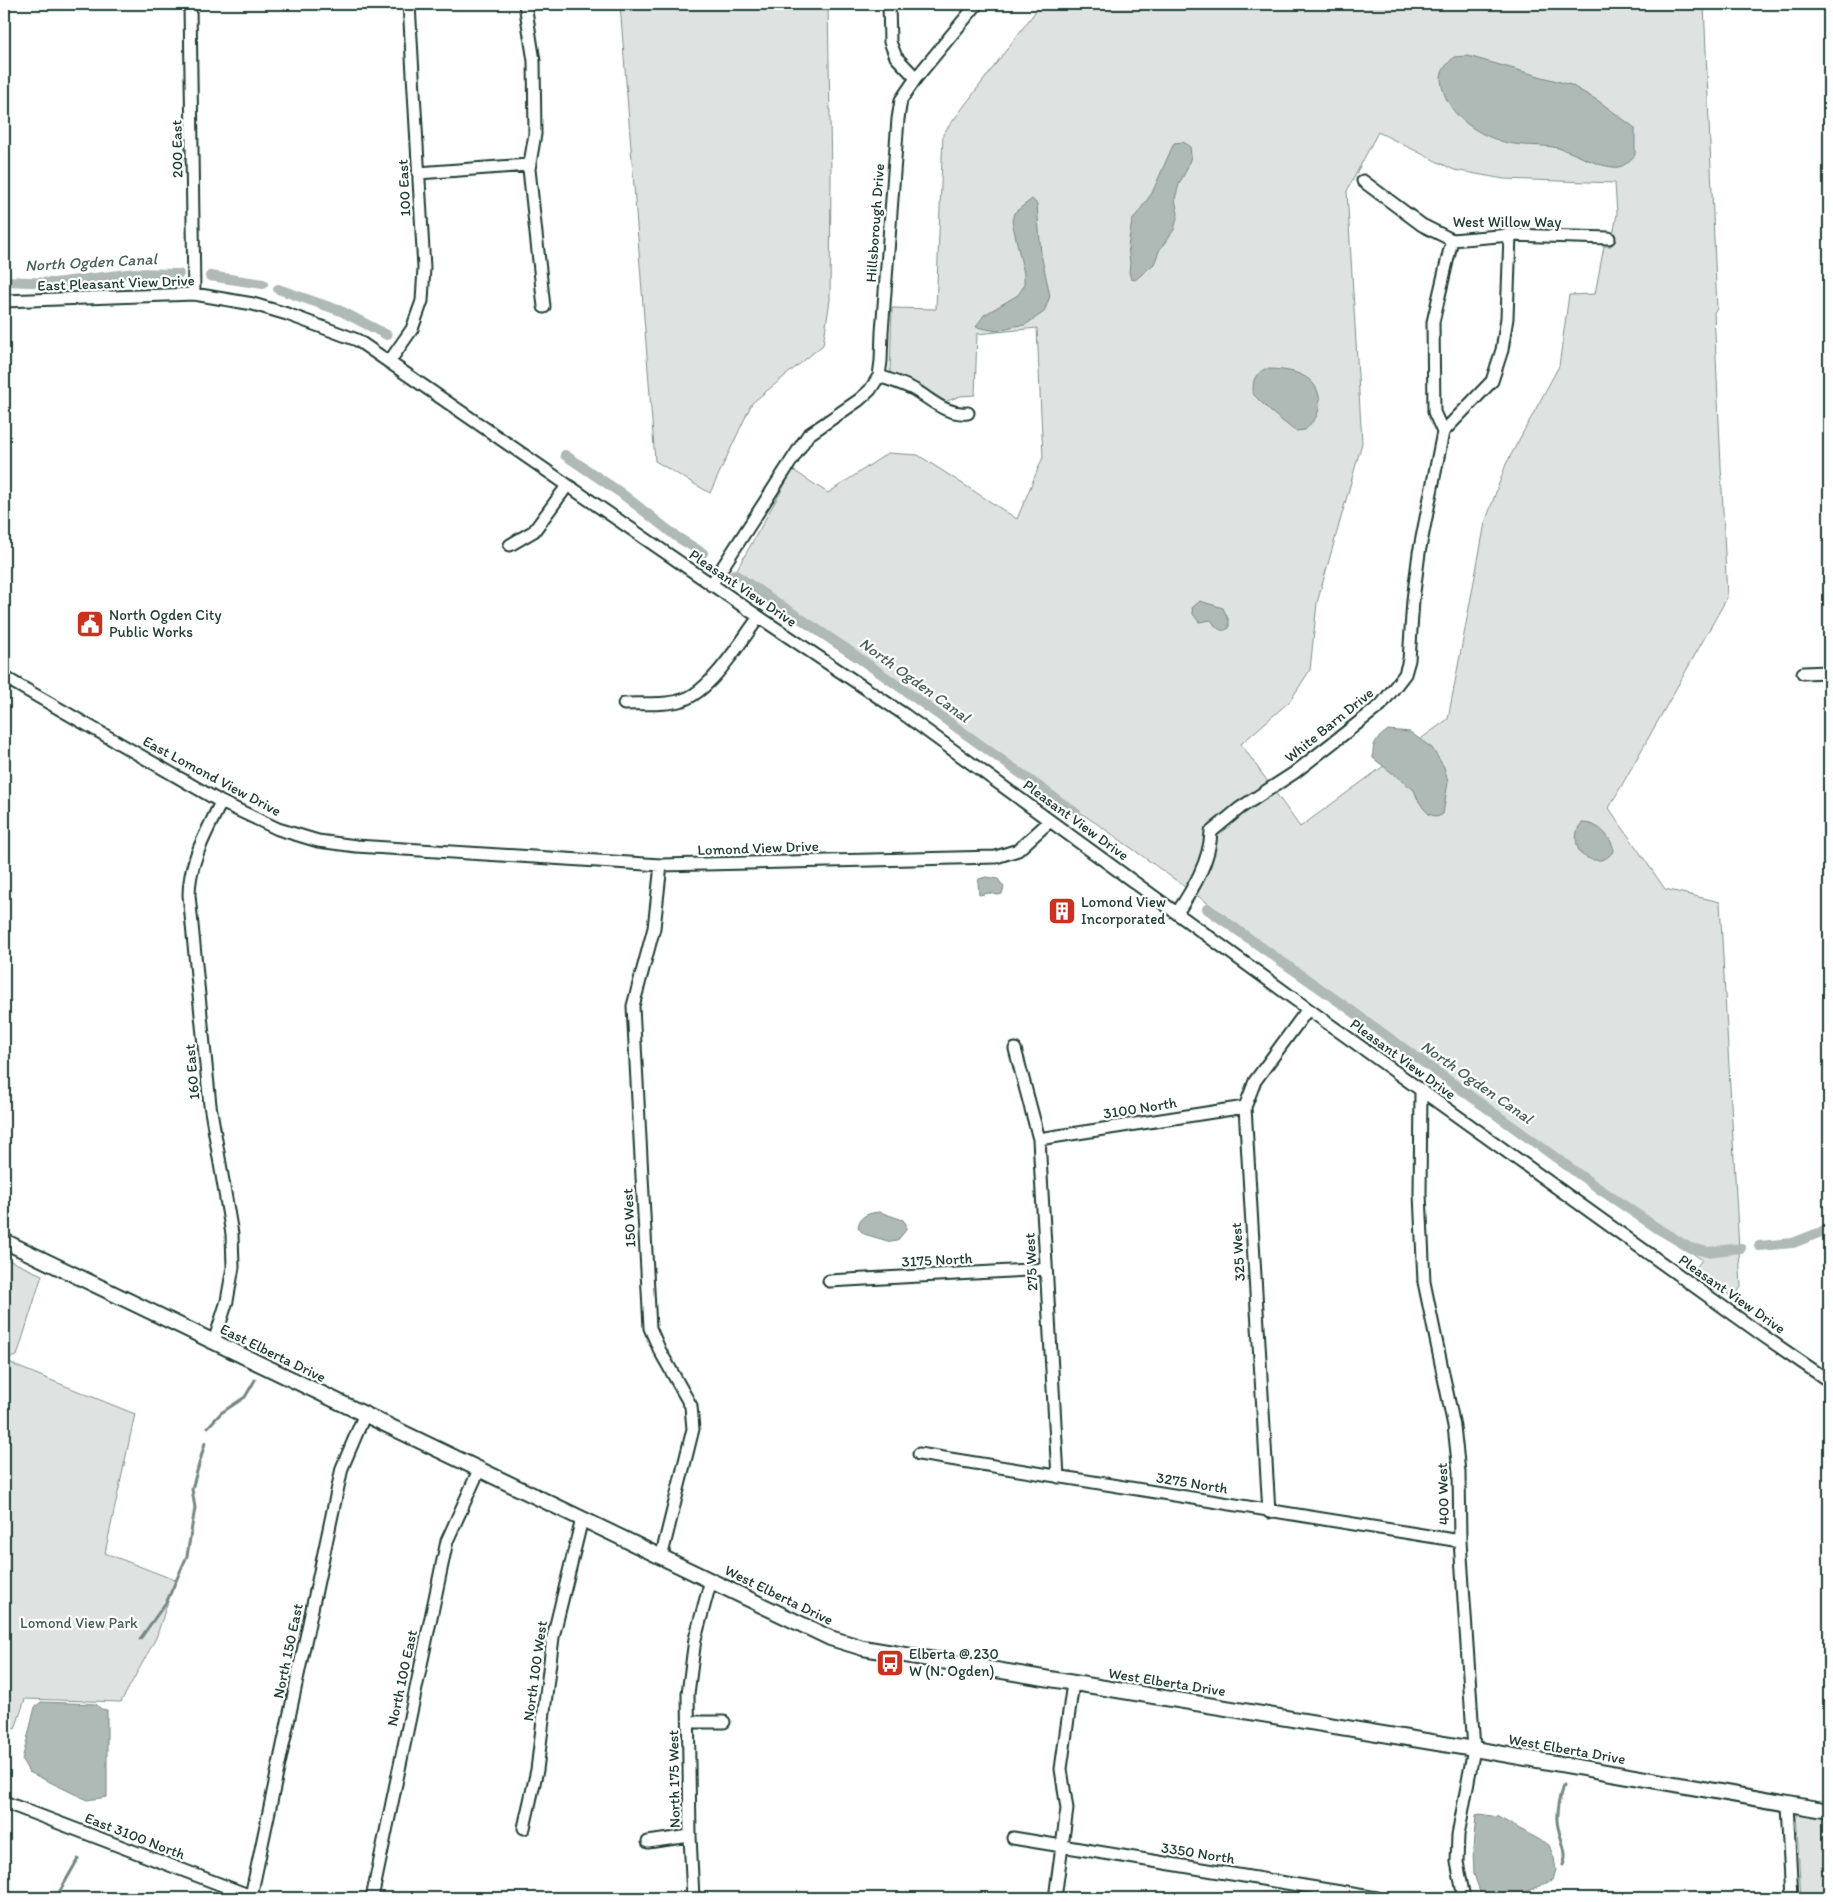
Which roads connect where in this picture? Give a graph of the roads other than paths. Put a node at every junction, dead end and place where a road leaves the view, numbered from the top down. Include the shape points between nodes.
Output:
1 (190, 4) edge
2 (409, 4) edge
3 (525, 4) edge
4 (889, 4) edge
5 (977, 4) edge
6 (916, 78) junction
7 (528, 165) junction
8 (418, 174) junction
9 (1363, 181) dead end
10 (1510, 235) junction
11 (1609, 238) dead end
12 (1452, 240) junction
13 (194, 294) junction
14 (4, 302) edge
15 (544, 307) dead end
16 (287, 314) joint
17 (389, 362) junction
18 (879, 376) junction
19 (968, 413) dead end
20 (1443, 432) junction
21 (568, 486) junction
22 (510, 545) dead end
23 (711, 584) junction
24 (759, 617) junction
25 (1829, 672) edge
26 (1803, 674) dead end
27 (4, 677) edge
28 (624, 704) dead end
29 (221, 802) junction
30 (1050, 821) junction
31 (454, 852) joint
32 (661, 865) junction
33 (1177, 913) junction
34 (1308, 1009) junction
35 (1015, 1049) dead end
36 (1420, 1090) junction
37 (1245, 1107) junction
38 (1039, 1139) junction
39 (4, 1241) edge
40 (1046, 1269) junction
41 (829, 1281) dead end
42 (214, 1342) junction
43 (1829, 1381) edge
44 (364, 1416) junction
45 (919, 1454) dead end
46 (479, 1470) junction
47 (1058, 1476) junction
48 (529, 1494) joint
49 (1269, 1512) junction
50 (582, 1519) junction
51 (1460, 1541) junction
52 (661, 1558) junction
53 (711, 1580) junction
54 (1072, 1683) junction
55 (689, 1722) junction
56 (724, 1722) dead end
57 (1474, 1749) junction
58 (4, 1802) edge
59 (1787, 1805) junction
60 (1829, 1811) edge
61 (524, 1828) dead end
62 (690, 1836) junction
63 (1013, 1838) dead end
64 (648, 1842) dead end
65 (1063, 1846) junction
66 (253, 1897) edge
67 (372, 1898) edge
68 (693, 1898) edge
69 (1055, 1898) edge
70 (1377, 1898) edge
71 (1461, 1898) edge
72 (1792, 1898) edge

1 - 13 street, 200 East
2 - 8 street, 100 East
3 - 7 street via 534,61 535,134
4 - 6 street via 890,42 896,57
5 - 6 street, Hillsborough Drive
6 - 18 street, Hillsborough Drive via 901,100 898,119
7 - 8 street
7 - 15 street
8 - 17 street, 100 East via 424,268 422,301 412,330
9 - 12 street, West Willow Way via 1422,225
10 - 11 street, West Willow Way
10 - 12 street, West Willow Way
10 - 20 street via 1508,318 1492,380
12 - 20 street via 1433,322 1434,412
13 - 14 street, East Pleasant View Drive
13 - 16 street, East Pleasant View Drive via 253,304
16 - 17 street, Pleasant View Drive via 357,340
17 - 21 street, Pleasant View Drive
18 - 19 street via 914,390 946,410
18 - 23 street via 859,400 808,435
20 - 33 street, White Barn Drive via 1420,553 1405,674 1381,705 1211,832 1211,842 1196,882
21 - 22 street via 534,530
21 - 23 street, Pleasant View Drive
23 - 24 street, Pleasant View Drive
24 - 28 street via 710,682 686,699
24 - 30 street, Pleasant View Drive via 905,715
25 - 26 street
27 - 29 street, East Lomond View Drive
29 - 31 street, East Lomond View Drive via 278,829 318,841
29 - 42 street, 160 East via 194,860 188,895 210,1105 232,1234 233,1267 227,1301
30 - 32 street, Lomond View Drive via 1018,850 996,857
30 - 33 street, Pleasant View Drive
31 - 32 street, Lomond View Drive
32 - 52 street, 150 West via 654,928 633,1006 650,1328 691,1406 692,1429
33 - 34 street, Pleasant View Drive
34 - 36 street, Pleasant View Drive
34 - 37 street, 325 West via 1255,1081
35 - 38 street, 275 West
36 - 43 street, Pleasant View Drive
36 - 51 street, 400 West via 1424,1282 1454,1426
37 - 38 street, 3100 North
37 - 49 street, 325 West
38 - 40 street, 275 West
39 - 42 main road, East Elberta Drive
40 - 41 street, 3175 North
40 - 47 street, 275 West
42 - 44 main road, East Elberta Drive
44 - 46 main road, East Elberta Drive
44 - 66 street, North 150 East via 342,1468
45 - 47 street, 3275 North
46 - 48 main road, East Elberta Drive
46 - 67 street, North 100 East via 447,1540
47 - 49 street, 3275 North
48 - 50 main road, West Elberta Drive
49 - 51 street, 3275 North
50 - 52 main road, West Elberta Drive
50 - 61 street, North 100 West via 552,1637 537,1770
51 - 57 street, 400 West
52 - 53 main road, West Elberta Drive
53 - 54 main road, West Elberta Drive via 830,1638 863,1648
53 - 55 street, North 175 West via 695,1639 688,1694
54 - 57 main road, West Elberta Drive
54 - 65 street via 1061,1769 1067,1809
55 - 56 street, North 175 West
55 - 62 street, North 175 West
57 - 59 main road, West Elberta Drive
57 - 71 street, 400 West via 1458,1835
58 - 66 street, East 3100 North
59 - 60 main road, West Elberta Drive
59 - 72 street
62 - 64 street, North 175 West
62 - 68 street, North 175 West
63 - 65 street, 3350 North
65 - 69 street
65 - 70 street, 3350 North

